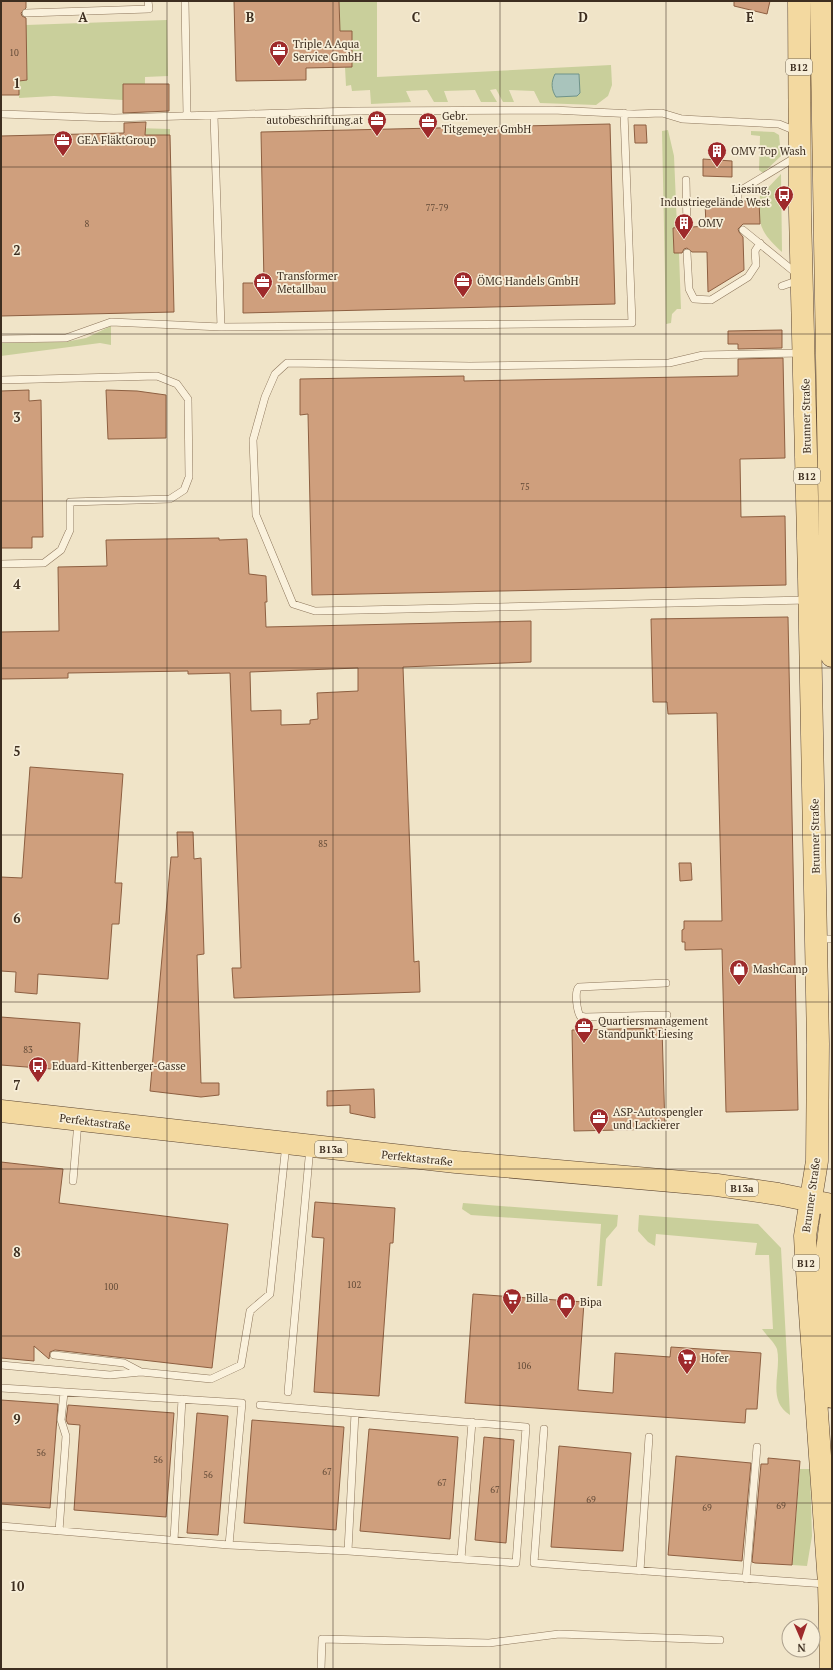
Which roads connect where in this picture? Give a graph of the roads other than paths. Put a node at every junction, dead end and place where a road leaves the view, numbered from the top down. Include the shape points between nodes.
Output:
1 (148, 1) edge
2 (185, 1) edge
3 (799, 1) edge
4 (821, 1) edge
5 (26, 13) dead end
6 (624, 113) junction
7 (1, 114) edge
8 (187, 116) junction
9 (214, 116) junction
10 (799, 132) junction
11 (799, 155) junction
12 (686, 180) dead end
13 (738, 201) dead end
14 (687, 227) dead end
15 (743, 230) dead end
16 (760, 243) junction
17 (687, 252) dead end
18 (803, 279) junction
19 (782, 286) dead end
20 (221, 327) junction
21 (1, 339) edge
22 (816, 355) junction
23 (1, 380) edge
24 (1, 564) edge
25 (820, 597) edge
26 (832, 656) edge
27 (824, 939) edge
28 (666, 983) dead end
29 (667, 1015) dead end
30 (1, 1111) edge
31 (78, 1120) junction
32 (286, 1144) junction
33 (310, 1147) junction
34 (72, 1182) dead end
35 (811, 1200) junction
36 (832, 1205) edge
37 (832, 1214) edge
38 (54, 1355) dead end
39 (1, 1365) edge
40 (141, 1372) junction
41 (1, 1388) edge
42 (288, 1392) dead end
43 (64, 1393) junction
44 (832, 1397) edge
45 (182, 1399) junction
46 (260, 1405) dead end
47 (356, 1413) junction
48 (472, 1422) junction
49 (544, 1429) dead end
50 (649, 1438) dead end
51 (757, 1447) dead end
52 (1, 1526) edge
53 (59, 1531) junction
54 (174, 1540) junction
55 (229, 1545) junction
56 (348, 1551) junction
57 (461, 1559) junction
58 (640, 1571) junction
59 (746, 1579) junction
60 (830, 1584) edge
61 (720, 1640) dead end
62 (831, 1656) edge
63 (321, 1669) edge

1 - 5 lane via 149,9
2 - 8 lane
3 - 10 main road, Brunner Straße / B12
4 - 22 main road, Brunner Straße / B12
6 - 9 lane via 552,110 362,111
6 - 10 lane via 662,113 682,120 778,124
6 - 20 lane via 632,323
7 - 8 lane via 114,118
8 - 9 lane
9 - 20 lane
10 - 11 main road, Brunner Straße / B12
11 - 13 lane via 738,192
11 - 18 main road, Brunner Straße / B12
12 - 14 lane
15 - 16 lane
16 - 17 lane via 755,251 756,265 748,277 711,300 694,300 689,289
16 - 18 lane
18 - 19 lane
18 - 22 main road, Brunner Straße / B12
20 - 21 lane via 110,322 66,338
22 - 25 main road, Brunner Straße / B12
22 - 25 lane via 703,354 669,363 470,366 287,363 275,374 264,397 253,440 256,515 293,604 315,611 788,602
23 - 24 lane via 157,376 177,384 188,399 189,477 184,490 170,499 70,502 70,530 61,550 44,563
25 - 26 main road, Brunner Straße / B12
25 - 27 main road, Brunner Straße / B12
27 - 35 main road, Brunner Straße / B12 via 818,1161
28 - 29 lane via 579,987 576,992 580,1016
30 - 31 main road, Perfektastraße / B13a
31 - 32 main road, Perfektastraße / B13a
31 - 34 lane
32 - 33 main road, Perfektastraße / B13a
32 - 40 lane via 270,1294 250,1311 241,1365 212,1379
33 - 35 main road, Perfektastraße / B13a via 531,1170 724,1186
33 - 42 lane
35 - 36 main road, Perfektastraße / B13a
35 - 60 main road, Brunner Straße / B12 via 805,1236
37 - 44 main road, Brunner Straße / B12 via 828,1238 827,1317
38 - 40 lane via 124,1363
39 - 40 lane via 110,1375
41 - 43 lane
43 - 45 lane
43 - 53 lane via 61,1420 66,1436
45 - 54 lane
45 - 55 lane via 242,1404
46 - 47 lane
47 - 48 lane
47 - 56 lane
48 - 57 lane
48 - 57 lane via 526,1427 518,1541 516,1563
49 - 58 lane via 534,1563
50 - 58 lane
51 - 59 lane
52 - 53 lane
53 - 54 lane
54 - 55 lane
55 - 56 lane
56 - 57 lane
58 - 59 lane
59 - 60 lane
60 - 62 main road, Brunner Straße / B12
61 - 63 lane via 559,1634 489,1643 322,1638

